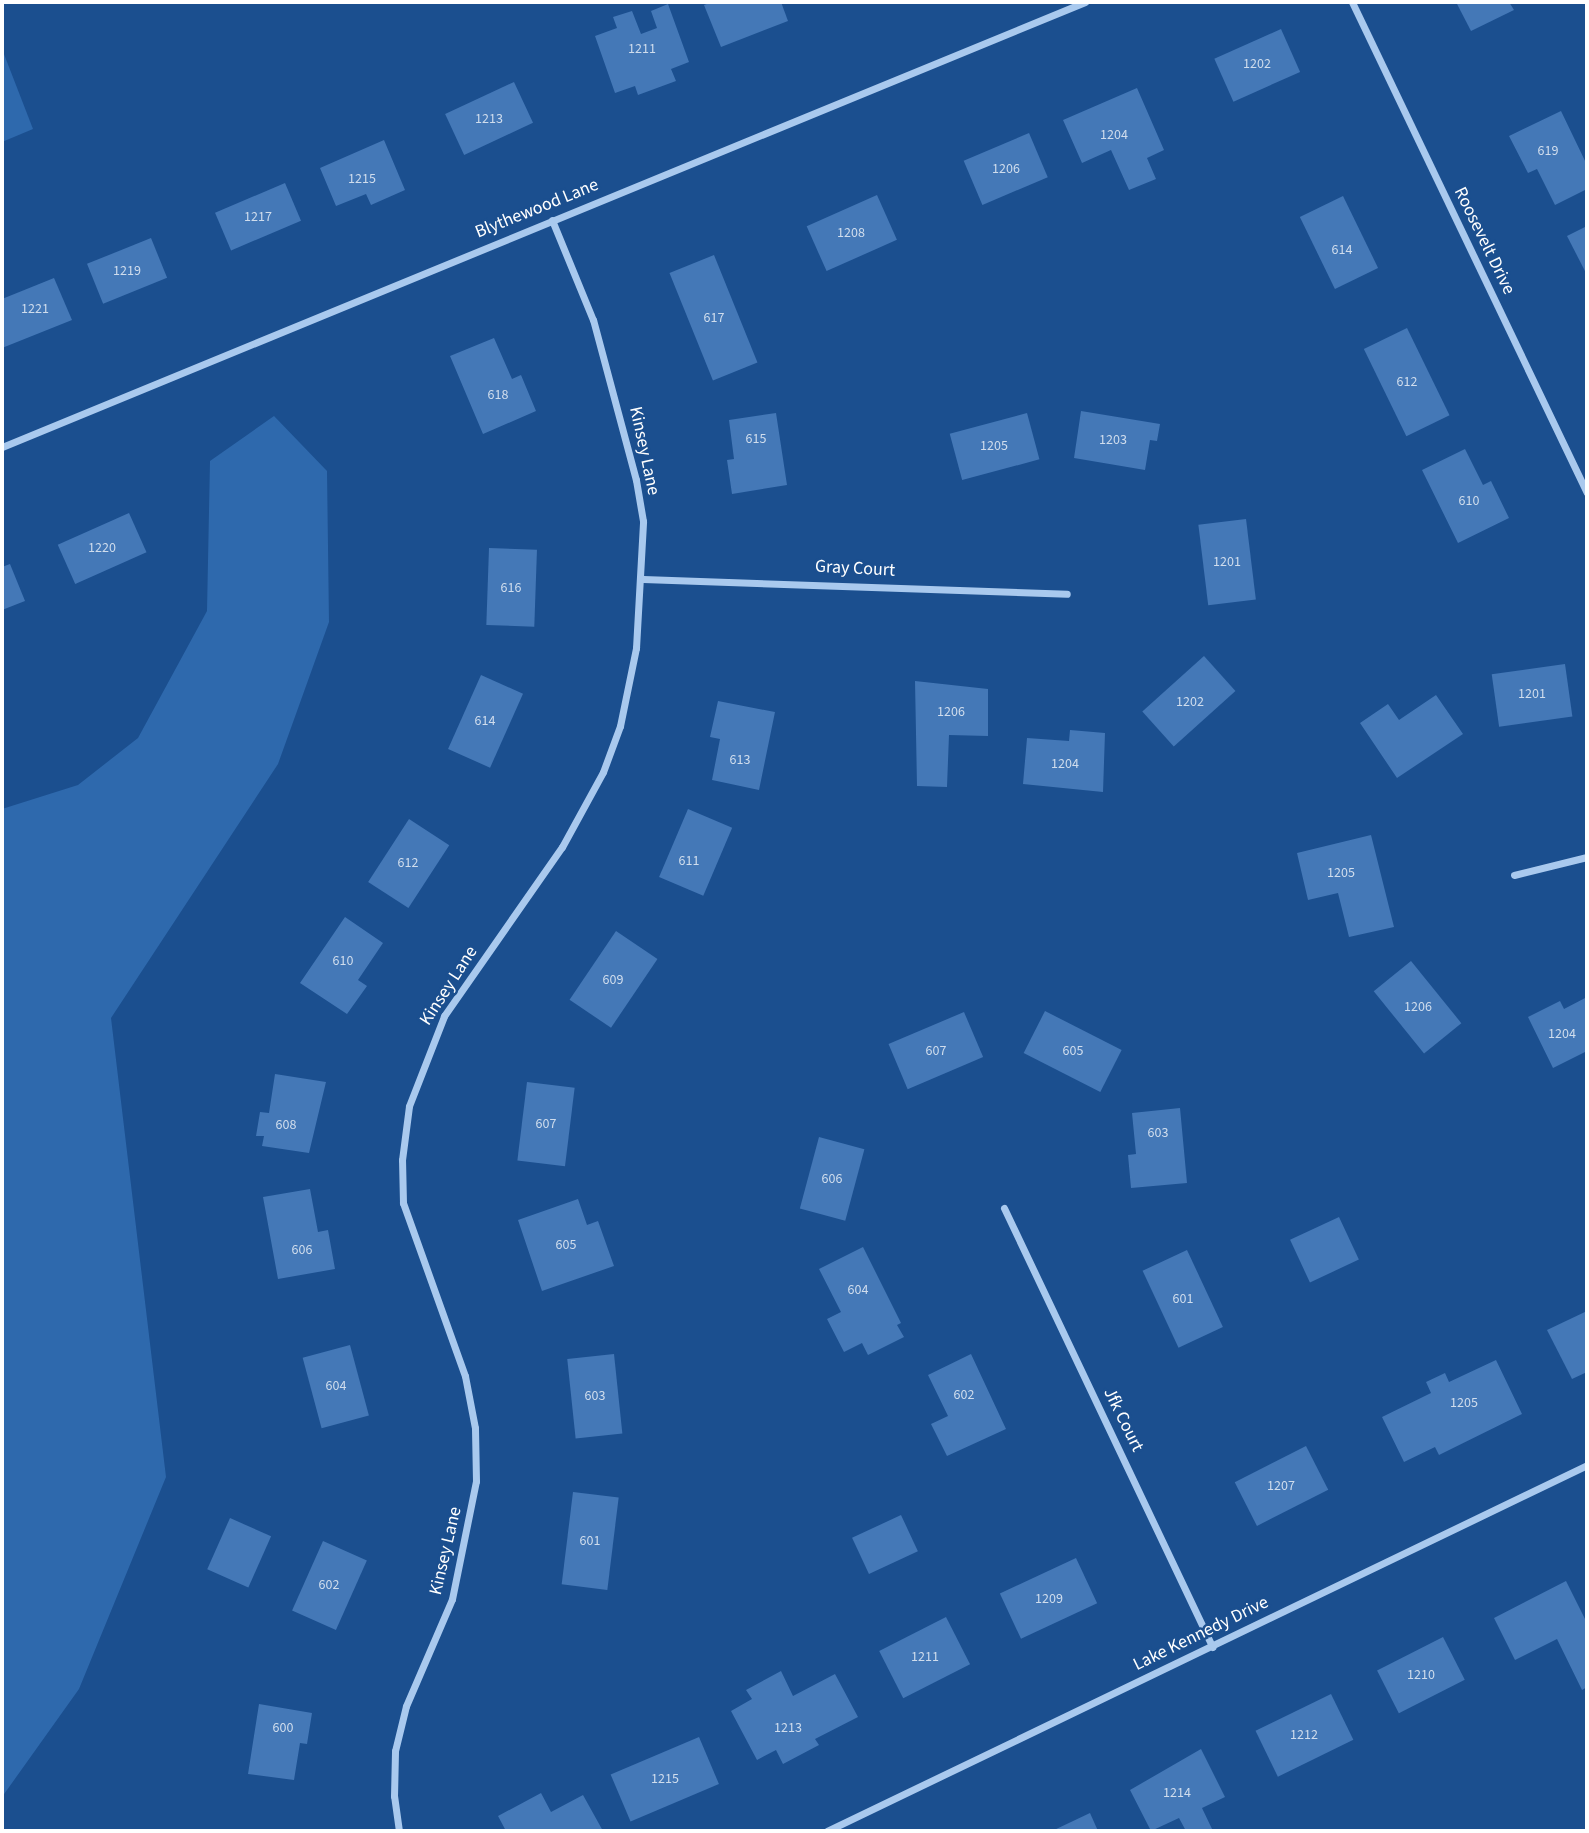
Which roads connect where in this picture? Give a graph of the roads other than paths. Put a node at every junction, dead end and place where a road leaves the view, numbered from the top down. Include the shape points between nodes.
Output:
1 (1085, 2) edge
2 (1352, 2) edge
3 (552, 220) junction
4 (2, 447) edge
5 (1587, 493) edge
6 (643, 579) junction
7 (1067, 594) dead end
8 (1587, 857) edge
9 (1514, 875) dead end
10 (1004, 1208) dead end
11 (1587, 1465) edge
12 (1212, 1647) junction
13 (399, 1831) edge
14 (827, 1831) edge

1 - 3 street, Blythewood Lane
2 - 5 street, Roosevelt Drive
3 - 4 street, Blythewood Lane
3 - 6 street, Kinsey Lane via 593,320 617,399 643,521
6 - 7 street, Gray Court
6 - 13 street, Kinsey Lane via 626,700 603,772 555,858 444,1016 409,1106 403,1203 465,1376 475,1428 476,1481 452,1599 406,1706 395,1751
8 - 9 street
10 - 12 street, Jfk Court
11 - 12 street, Lake Kennedy Drive
12 - 14 street, Lake Kennedy Drive

